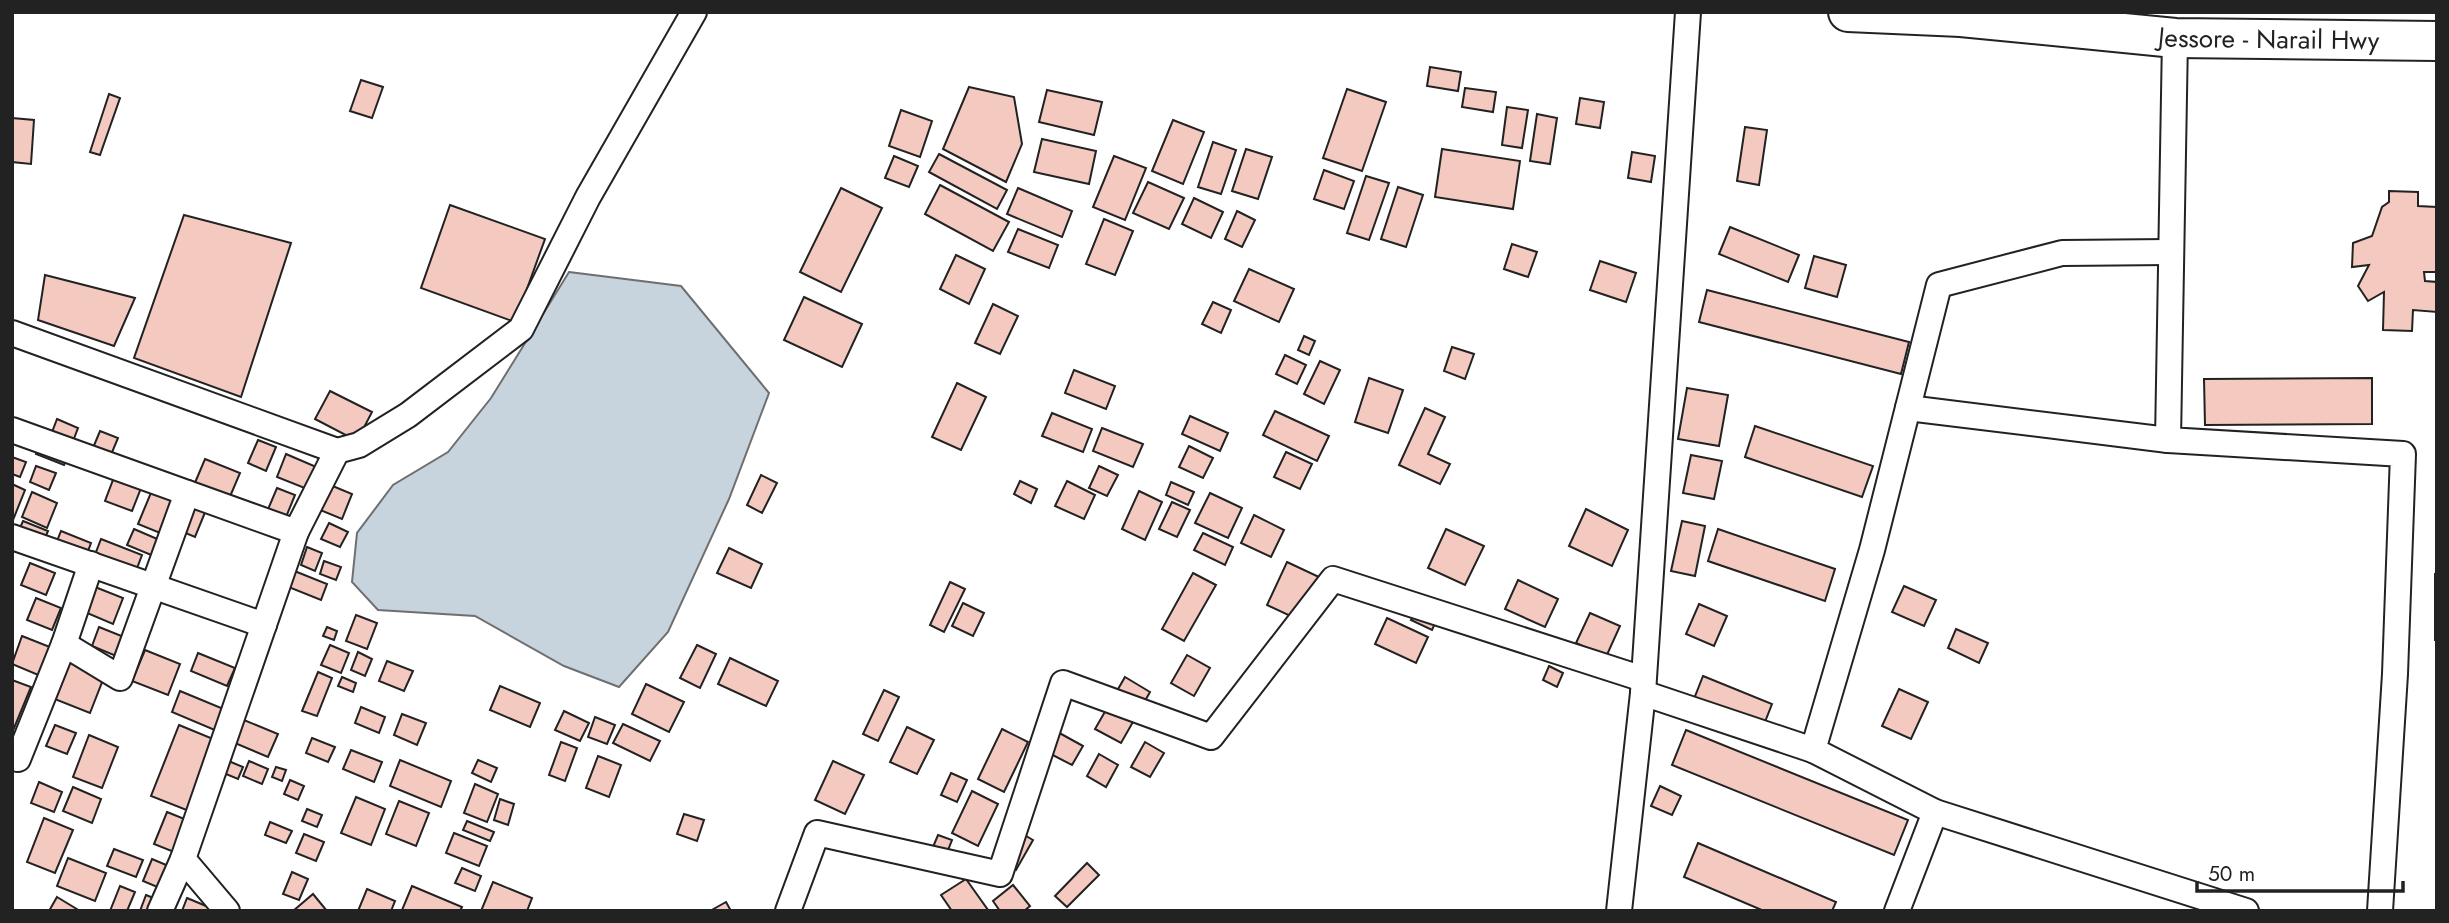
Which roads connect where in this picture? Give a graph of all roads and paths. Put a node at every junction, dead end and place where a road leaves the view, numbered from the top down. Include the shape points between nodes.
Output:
1 (694, 12) edge
2 (1688, 12) edge
3 (1848, 12) edge
4 (1961, 15) edge
5 (2175, 38) junction
6 (2437, 41) edge
7 (2169, 253) junction
8 (12, 333) edge
9 (1908, 408) junction
10 (12, 430) edge
11 (2168, 440) junction
12 (337, 451) junction
13 (187, 493) junction
14 (296, 532) junction
15 (12, 537) edge
16 (91, 564) junction
17 (153, 586) junction
18 (264, 625) junction
19 (64, 644) junction
20 (1640, 685) junction
21 (1813, 750) junction
22 (18, 759) dead end
23 (1935, 812) junction
24 (183, 859) junction
25 (160, 911) edge
26 (226, 911) edge
27 (788, 911) edge
28 (1619, 911) edge
29 (1897, 911) edge
30 (2246, 911) edge
31 (2381, 911) edge

1 - 12 street via 588,197 521,329 408,415 359,446
2 - 20 street
3 - 4 highway, Jessore - Narail Hwy
4 - 5 highway, Jessore - Narail Hwy
5 - 6 highway, Jessore - Narail Hwy
5 - 7 street
7 - 9 street via 2062,253 1939,285
7 - 11 street
8 - 12 street
9 - 11 street
9 - 21 street
10 - 13 street
11 - 31 street via 2403,454
12 - 14 street
13 - 14 street
13 - 17 street
14 - 18 street
15 - 16 street
16 - 17 street
16 - 19 street
17 - 18 street
17 - 19 street via 120,678
18 - 24 street
19 - 22 street
20 - 21 street
20 - 27 street via 1333,579 1211,737 1063,683 1000,874 817,832
20 - 28 street
21 - 23 street
23 - 29 street
23 - 30 street
24 - 25 street
24 - 26 street

